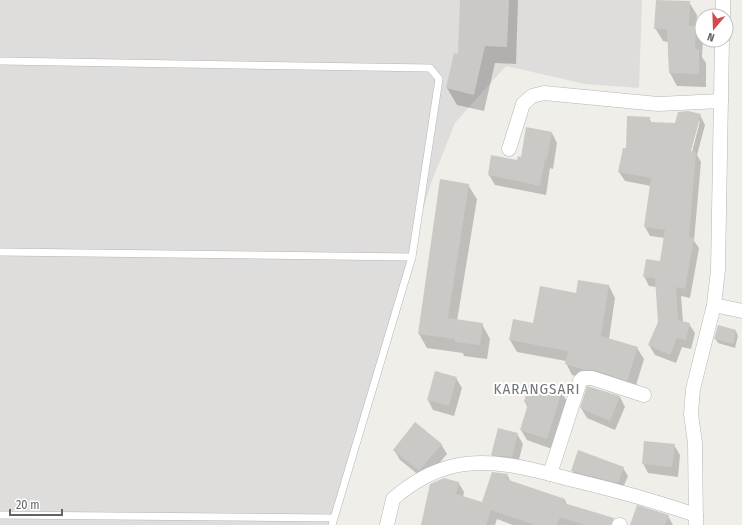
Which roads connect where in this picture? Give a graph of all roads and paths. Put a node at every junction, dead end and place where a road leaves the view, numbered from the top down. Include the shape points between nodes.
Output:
1 (722, 48) edge
2 (0, 61) edge
3 (721, 101) junction
4 (509, 149) dead end
5 (0, 252) edge
6 (412, 257) junction
7 (714, 305) junction
8 (742, 311) edge
9 (644, 395) dead end
10 (550, 474) junction
11 (0, 515) edge
12 (696, 520) edge
13 (332, 521) edge
14 (387, 525) edge

1 - 3 street
2 - 6 lane via 430,68 439,79
3 - 4 street via 658,104 544,93 532,96 523,104
3 - 7 street via 718,270
5 - 6 lane
6 - 13 lane
7 - 8 street
7 - 12 street via 693,389 691,414 695,443
9 - 10 street via 592,378 583,378
10 - 12 street via 644,497
10 - 14 street via 494,462 455,466 433,472 394,499
11 - 13 lane

